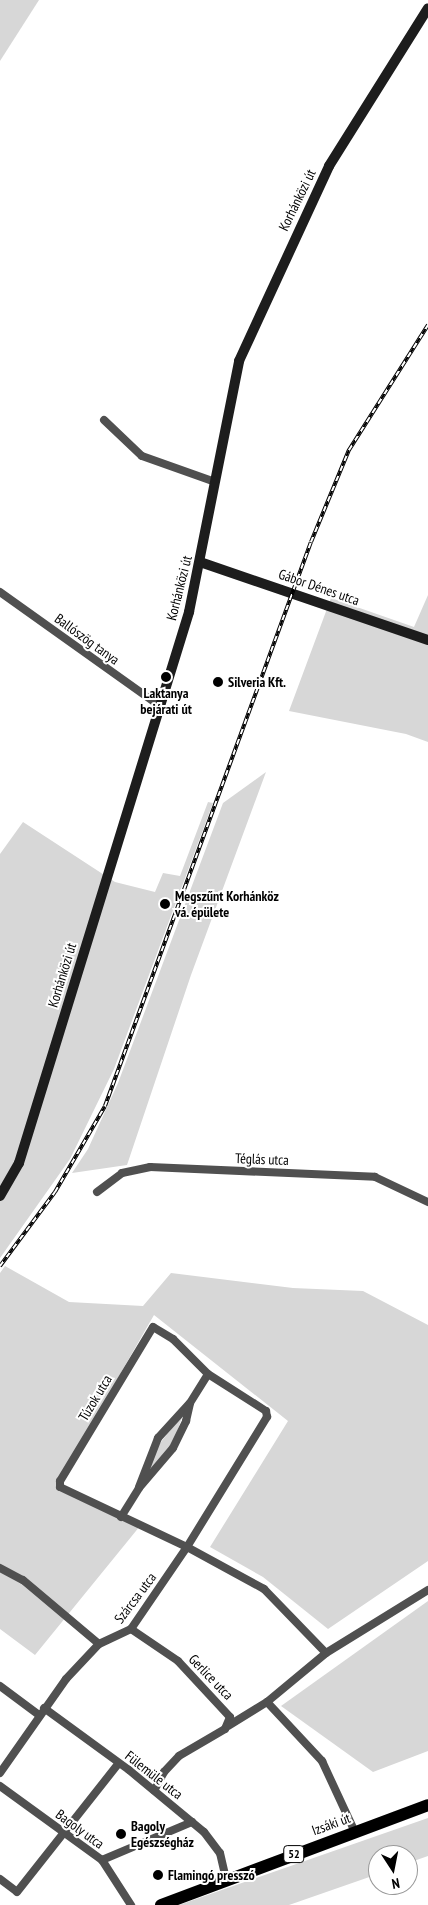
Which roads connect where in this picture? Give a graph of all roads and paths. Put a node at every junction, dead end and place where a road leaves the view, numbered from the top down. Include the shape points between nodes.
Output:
1 (428, 8) edge
2 (104, 420) dead end
3 (215, 482) junction
4 (200, 562) junction
5 (0, 592) edge
6 (428, 640) edge
7 (160, 706) junction
8 (97, 1192) dead end
9 (0, 1196) edge
10 (428, 1202) edge
11 (208, 1374) junction
12 (190, 1403) junction
13 (267, 1417) joint
14 (139, 1488) junction
15 (121, 1517) junction
16 (186, 1547) junction
17 (0, 1568) edge
18 (428, 1590) edge
19 (131, 1629) junction
20 (99, 1644) junction
21 (326, 1653) junction
22 (0, 1686) edge
23 (267, 1702) junction
24 (42, 1712) junction
25 (228, 1726) junction
26 (119, 1763) junction
27 (0, 1773) edge
28 (0, 1786) edge
29 (154, 1791) junction
30 (428, 1805) edge
31 (192, 1822) junction
32 (63, 1832) junction
33 (355, 1832) junction
34 (102, 1860) junction
35 (226, 1878) junction
36 (0, 1879) edge
37 (131, 1905) edge
38 (161, 1905) edge

1 - 3 street, Korhánközi út via 329,166 248,336 233,383
2 - 3 street via 142,456
3 - 4 street, Korhánközi út
4 - 6 street, Gábor Dénes utca
4 - 7 street, Korhánközi út
5 - 7 street, Ballószög tanya
7 - 9 street, Korhánközi út via 19,1163
8 - 10 street, Téglás utca via 122,1173 150,1167 375,1176
11 - 12 street
11 - 13 street, Túzok utca via 266,1412
11 - 15 street, Túzok utca via 173,1339 157,1328 150,1330 60,1481 60,1487 65,1491
12 - 14 street via 186,1421 173,1448
12 - 14 street via 158,1438
13 - 16 street, Szárcsa utca
14 - 15 street
15 - 16 street, Túzok utca
16 - 19 street, Szárcsa utca
16 - 21 street, Túzok utca via 264,1589
17 - 20 street via 22,1580
18 - 21 street
19 - 20 street, Szárcsa utca
19 - 25 street, Gerlice utca via 178,1661 228,1713
20 - 24 street, Szárcsa utca via 66,1679
21 - 23 street
22 - 24 street, Fülemüle utca
23 - 25 street
23 - 33 street via 322,1761
24 - 26 street, Fülemüle utca
24 - 27 street, Szárcsa utca
25 - 29 street via 179,1756 164,1772
26 - 29 street, Fülemüle utca
26 - 32 street
28 - 32 street, Bagoly utca
29 - 31 street, Fülemüle utca
30 - 33 main road, Izsáki út / 52
31 - 34 street
31 - 35 street, Fülemüle utca via 220,1853
32 - 34 street, Bagoly utca
32 - 36 street via 17,1892
33 - 35 main road, Izsáki út / 52
34 - 37 street, Bagoly utca
35 - 38 main road, Izsáki út / 52

